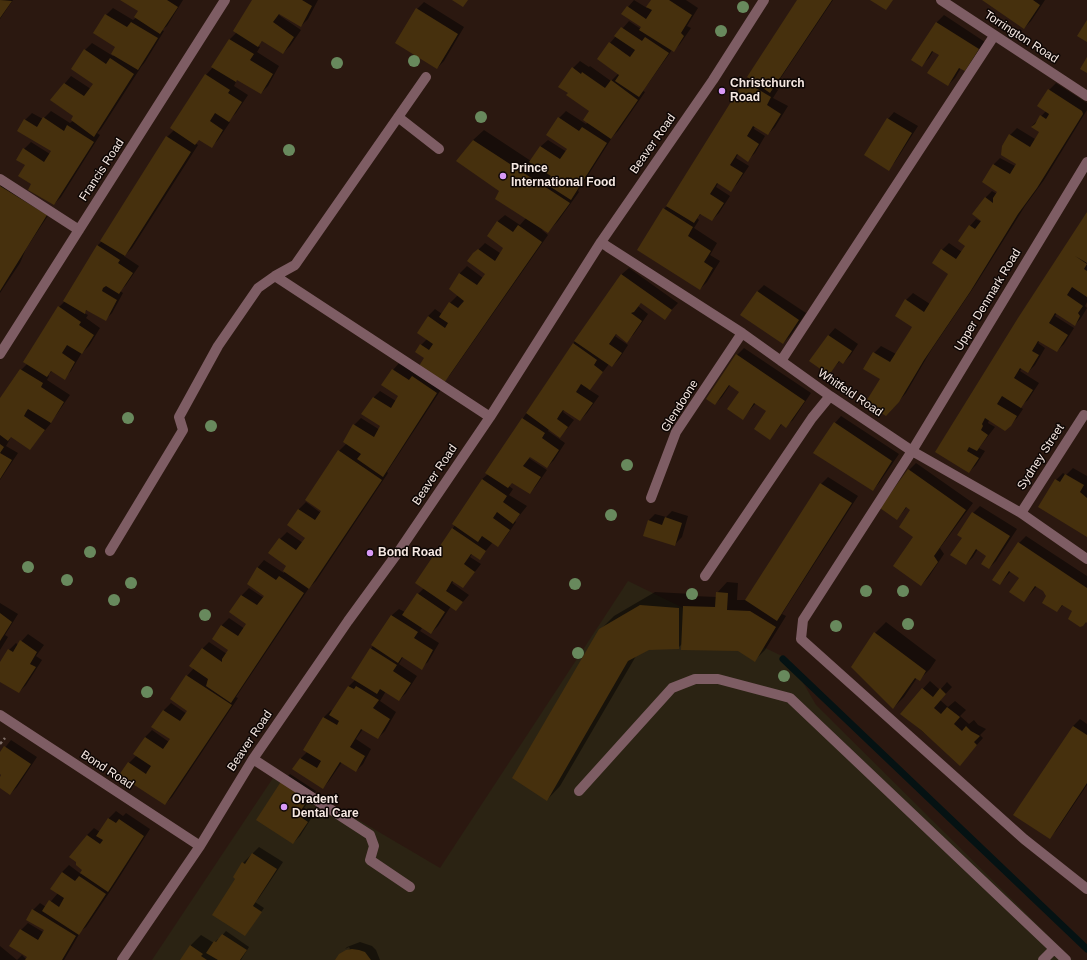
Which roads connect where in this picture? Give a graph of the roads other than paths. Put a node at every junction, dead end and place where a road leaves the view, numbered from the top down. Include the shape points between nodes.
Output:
1 (225, 0) edge
2 (764, 0) edge
3 (941, 0) edge
4 (994, 36) junction
5 (426, 77) dead end
6 (1087, 96) edge
7 (398, 117) junction
8 (439, 149) dead end
9 (1087, 162) edge
10 (0, 179) edge
11 (79, 230) junction
12 (601, 242) junction
13 (274, 276) junction
14 (742, 333) junction
15 (0, 354) edge
16 (781, 361) junction
17 (830, 396) junction
18 (1084, 415) dead end
19 (490, 417) junction
20 (912, 451) junction
21 (651, 498) dead end
22 (1021, 512) junction
23 (110, 551) dead end
24 (1087, 560) edge
25 (705, 576) dead end
26 (0, 715) edge
27 (252, 759) junction
28 (579, 792) dead end
29 (200, 846) junction
30 (410, 887) dead end
31 (1087, 889) edge
32 (1054, 949) junction
33 (122, 960) edge
34 (1043, 960) edge
35 (1066, 960) edge

1 - 11 street, Francis Road
2 - 12 street, Beaver Road
3 - 4 street, Torrington Road
4 - 6 street, Torrington Road
4 - 16 street
5 - 7 street
7 - 8 street
7 - 13 street via 295,265
9 - 20 street, Upper Denmark Road
10 - 11 street
11 - 15 street, Francis Road
12 - 14 street, Whitfeld Road
12 - 19 street, Beaver Road
13 - 19 street
13 - 23 street via 258,288 218,346 179,417 183,430
14 - 16 street, Whitfeld Road
14 - 21 street, Glendoone via 676,432
16 - 17 street, Whitfeld Road
17 - 20 street, Whitfeld Road
17 - 25 street via 812,418
18 - 22 street, Sydney Street
19 - 27 street, Beaver Road
20 - 22 street, Whitfeld Road
20 - 31 street, Upper Denmark Road via 803,620 801,639 1024,839
22 - 24 street, Whitfeld Road
26 - 29 street, Bond Road
27 - 29 street, Beaver Road
27 - 30 street via 370,835 374,846 370,860
28 - 32 street via 672,688 695,679 718,679 790,698
29 - 33 street, Beaver Road
32 - 34 street
32 - 35 street

